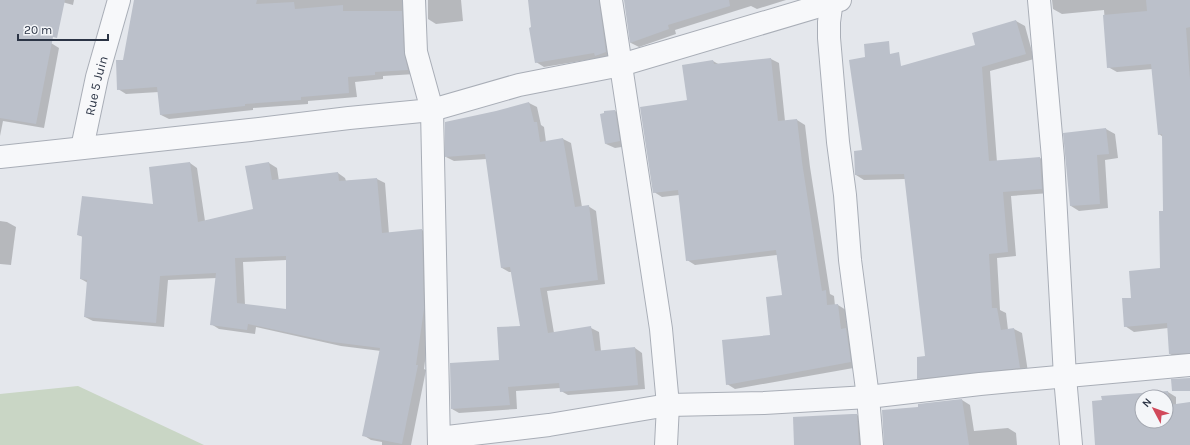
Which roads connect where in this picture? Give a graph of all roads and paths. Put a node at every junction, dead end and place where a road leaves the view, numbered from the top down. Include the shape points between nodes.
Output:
1 (119, 0) edge
2 (414, 0) edge
3 (611, 0) edge
4 (1039, 0) edge
5 (835, 1) edge
6 (621, 65) junction
7 (432, 110) junction
8 (82, 148) junction
9 (0, 157) edge
10 (1190, 365) edge
11 (1065, 377) junction
12 (868, 397) junction
13 (668, 405) junction
14 (439, 441) edge
15 (666, 445) edge
16 (872, 445) edge
17 (1071, 445) edge

1 - 8 street, Rue 5 Juin via 97,77
2 - 7 street via 416,52
3 - 6 street
4 - 11 street via 1053,158
5 - 6 street
5 - 12 street via 829,22 829,38 850,260
6 - 7 street via 519,85
6 - 13 street via 660,322
7 - 8 street
7 - 14 street
8 - 9 street
10 - 11 street
11 - 12 street
11 - 17 street
12 - 13 street
12 - 16 street
13 - 14 street
13 - 15 street

